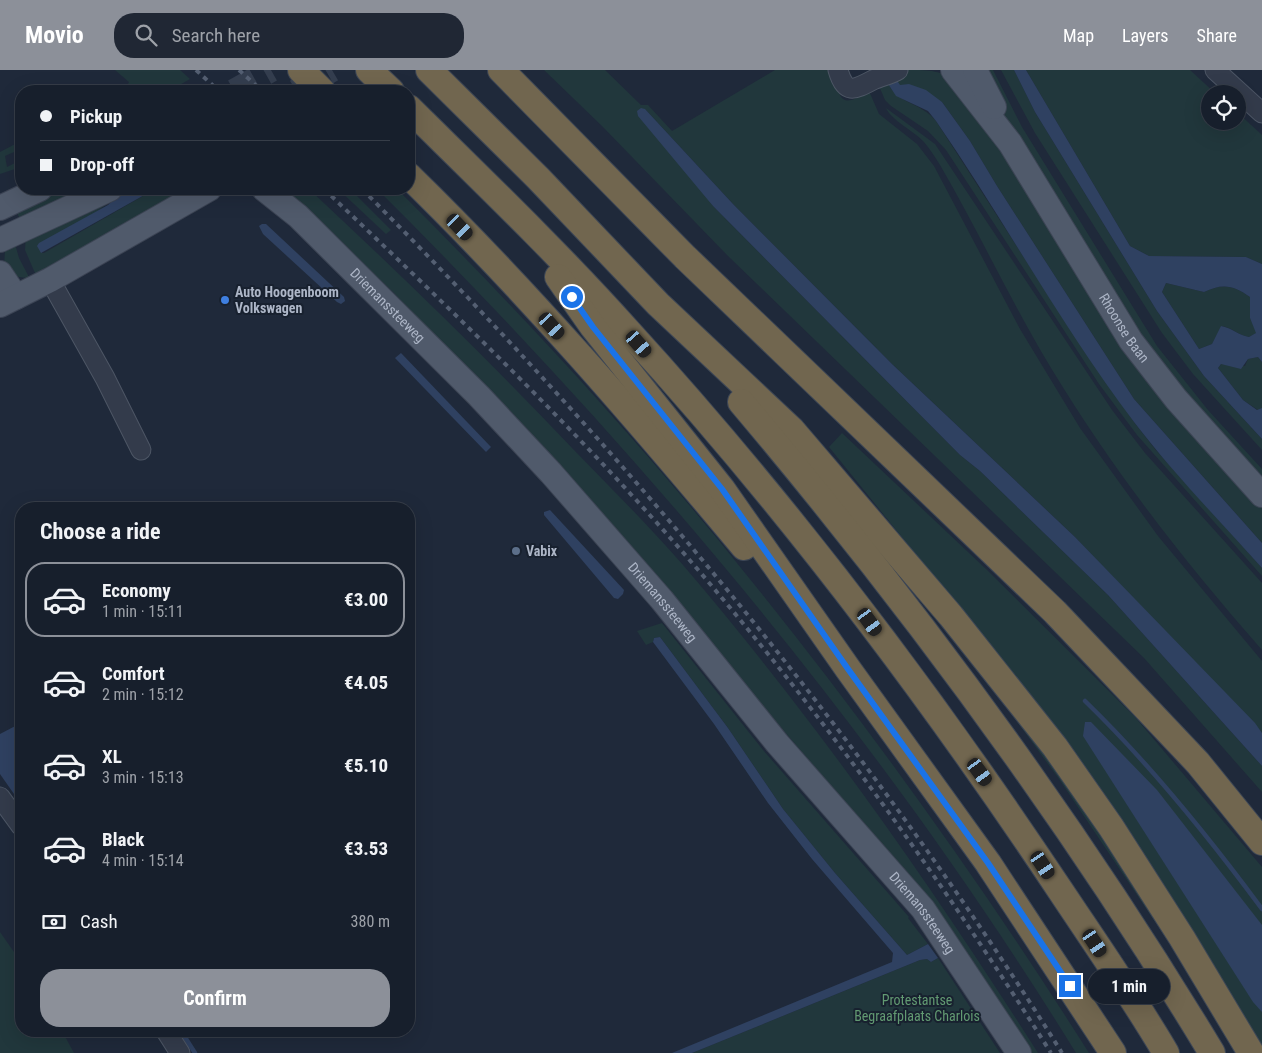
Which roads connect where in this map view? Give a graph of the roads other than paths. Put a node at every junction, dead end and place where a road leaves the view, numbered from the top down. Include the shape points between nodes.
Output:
1 (301, 70) edge
2 (369, 70) edge
3 (429, 70) edge
4 (502, 70) edge
5 (838, 70) edge
6 (898, 70) edge
7 (953, 70) edge
8 (975, 70) edge
9 (1215, 70) edge
10 (878, 75) edge
11 (316, 85) edge
12 (385, 85) edge
13 (1262, 113) edge
14 (415, 114) edge
15 (1010, 143) junction
16 (415, 182) edge
17 (27, 195) edge
18 (97, 195) edge
19 (199, 195) edge
20 (272, 195) edge
21 (0, 208) edge
22 (511, 208) junction
23 (0, 238) edge
24 (0, 244) edge
25 (0, 273) edge
26 (50, 280) junction
27 (8, 301) edge
28 (658, 304) junction
29 (141, 450) dead end
30 (1262, 495) edge
31 (848, 669) junction
32 (0, 798) edge
33 (15, 818) edge
34 (1262, 842) edge
35 (170, 1037) edge
36 (180, 1053) edge
37 (1019, 1053) edge
38 (1113, 1053) edge
39 (1166, 1053) edge
40 (1212, 1053) edge
41 (1251, 1053) edge

1 - 11 highway
2 - 12 highway
3 - 28 highway
4 - 34 highway via 685,257 1055,612 1198,762
5 - 10 street via 848,87 857,89
6 - 10 street
7 - 15 main road, Rhoonse Baan
8 - 15 main road, Rhoonse Baan
9 - 13 street
14 - 22 highway
15 - 30 main road, Rhoonse Baan via 1131,341 1176,399
16 - 31 highway via 526,297 617,398
17 - 21 main road
18 - 23 main road
19 - 26 main road
20 - 37 main road, Driemanssteeweg via 298,216 453,369 551,473 656,593 777,743 923,909
22 - 31 highway via 593,327 722,489
22 - 39 highway via 639,344 739,459 858,607 1002,802
23 - 24 main road
25 - 27 main road
26 - 27 main road
26 - 29 street via 106,378
28 - 40 highway via 842,524 974,696 1116,900
28 - 41 highway via 792,430 951,616 1055,747 1111,827
31 - 38 highway via 988,863
32 - 33 street
35 - 36 street

